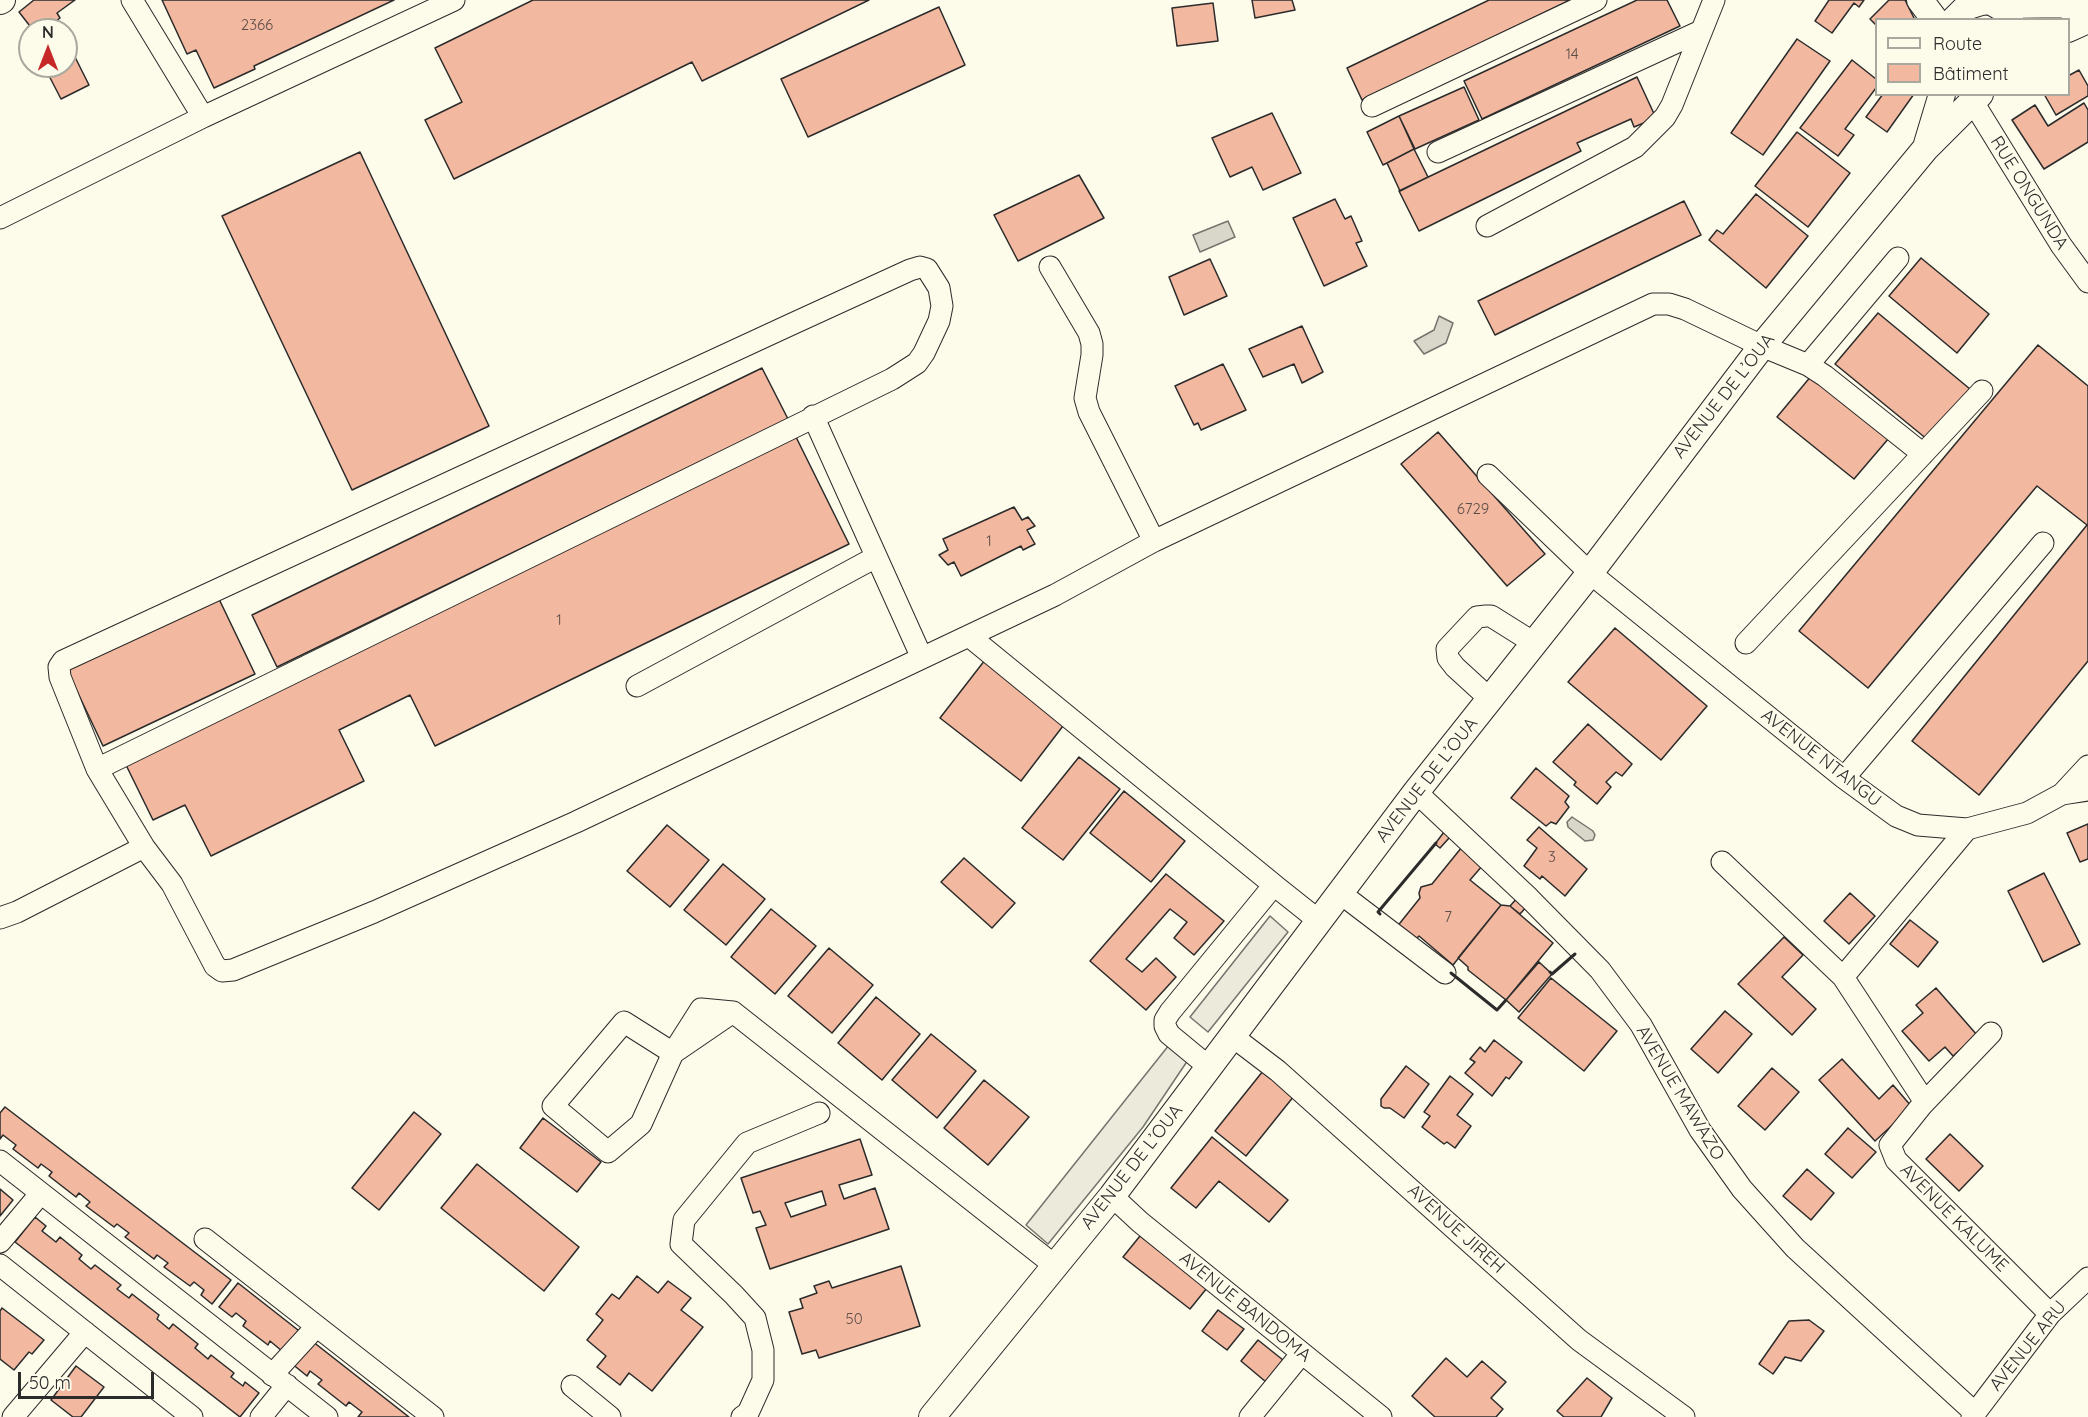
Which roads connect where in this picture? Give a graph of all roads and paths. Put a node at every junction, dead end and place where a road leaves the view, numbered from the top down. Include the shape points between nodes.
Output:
1 (132, 0) edge
2 (454, 0) edge
3 (1596, 0) edge
4 (1714, 0) edge
5 (1920, 0) edge
6 (1993, 7) edge
7 (2080, 7) edge
8 (1934, 18) edge
9 (1956, 18) edge
10 (2070, 25) edge
11 (1701, 31) junction
12 (1941, 96) edge
13 (1976, 98) edge
14 (1372, 106) dead end
15 (203, 117) junction
16 (1926, 148) junction
17 (1438, 152) dead end
18 (0, 218) edge
19 (1487, 226) dead end
20 (1898, 258) dead end
21 (1050, 267) dead end
22 (2088, 282) edge
23 (1762, 346) junction
24 (1808, 365) junction
25 (1982, 391) dead end
26 (813, 416) junction
27 (1923, 454) junction
28 (1488, 475) dead end
29 (1154, 541) junction
30 (2043, 543) dead end
31 (876, 556) junction
32 (1590, 573) junction
33 (969, 636) junction
34 (1534, 643) junction
35 (1746, 643) dead end
36 (922, 658) junction
37 (637, 686) dead end
38 (1490, 699) junction
39 (2088, 766) edge
40 (97, 769) junction
41 (1844, 778) junction
42 (2088, 790) edge
43 (1416, 792) junction
44 (2062, 794) junction
45 (1967, 829) junction
46 (144, 847) junction
47 (1722, 862) dead end
48 (1274, 885) junction
49 (1340, 893) junction
50 (0, 918) edge
51 (1318, 920) junction
52 (1445, 973) dead end
53 (1843, 977) junction
54 (1991, 1033) dead end
55 (1232, 1036) junction
56 (673, 1053) junction
57 (1209, 1067) junction
58 (1922, 1105) junction
59 (819, 1113) dead end
60 (0, 1161) edge
61 (41, 1193) junction
62 (1112, 1196) junction
63 (205, 1239) dead end
64 (0, 1242) edge
65 (0, 1265) edge
66 (1054, 1265) junction
67 (2088, 1278) edge
68 (2050, 1314) junction
69 (316, 1327) junction
70 (85, 1332) junction
71 (1302, 1353) junction
72 (280, 1380) junction
73 (572, 1386) dead end
74 (1974, 1415) edge
75 (748, 1416) edge
76 (13, 1417) edge
77 (192, 1417) edge
78 (261, 1417) edge
79 (327, 1417) edge
80 (433, 1417) edge
81 (610, 1417) edge
82 (932, 1417) edge
83 (1250, 1417) edge
84 (1381, 1417) edge
85 (1684, 1417) edge

1 - 15 street
2 - 15 street
3 - 14 street
4 - 11 street
5 - 8 main road
6 - 7 main road
6 - 9 main road via 1968,6
7 - 10 main road
11 - 17 street
11 - 19 street via 1672,105 1635,147
12 - 16 main road, AVENUE DE L’OUA
13 - 16 main road, AVENUE DE L’OUA
13 - 22 street, RUE ONGUNDA via 2061,245
15 - 18 street
16 - 23 main road, AVENUE DE L’OUA
20 - 24 street
21 - 29 street via 1089,333 1089,412
23 - 24 street
23 - 29 street via 1685,309 1653,304
23 - 32 main road, AVENUE DE L’OUA
24 - 27 street
25 - 27 street
26 - 31 street
26 - 40 street
26 - 40 street via 892,378 924,353 942,306 939,288 927,269 910,270 878,284 63,661 60,677
27 - 35 street
28 - 32 street, AVENUE NTANGU
29 - 33 street
30 - 41 street
31 - 36 street
31 - 37 street
32 - 34 main road, AVENUE DE L’OUA
32 - 41 street, AVENUE NTANGU
33 - 36 street
33 - 48 street
34 - 38 main road, AVENUE DE L’OUA
34 - 38 street via 1486,616 1477,617 1447,649 1455,667
36 - 46 street via 576,822 233,970 222,971 215,966 172,884
38 - 43 main road, AVENUE DE L’OUA
39 - 44 street
40 - 46 street
41 - 45 street, AVENUE NTANGU via 1896,816 1918,825
42 - 44 street, AVENUE NTANGU
43 - 49 main road, AVENUE DE L’OUA
43 - 74 street, AVENUE MAWAZO via 1600,970 1641,1025 1700,1130 1742,1189 1795,1248
44 - 45 street, AVENUE NTANGU via 2027,813
45 - 53 street
46 - 50 street
47 - 53 street
48 - 51 street
48 - 57 street via 1165,1020 1169,1034
49 - 51 main road, AVENUE DE L’OUA
49 - 52 street
51 - 55 main road, AVENUE DE L’OUA
53 - 58 street via 1923,1099
54 - 58 street
55 - 57 main road, AVENUE DE L’OUA
55 - 85 street, AVENUE JIREH via 1278,1071 1579,1340
56 - 56 street via 624,1022 553,1106 608,1152 641,1124
56 - 66 street via 733,1012
57 - 62 main road, AVENUE DE L’OUA
58 - 68 street, AVENUE KALUME via 1890,1145 1896,1160
59 - 75 street via 747,1143 684,1221 681,1244 755,1318 763,1350 763,1380
60 - 61 street
61 - 64 street
61 - 72 street
62 - 66 main road, AVENUE DE L’OUA
62 - 71 street, AVENUE BANDOMA
63 - 69 street
65 - 70 street
66 - 82 main road, AVENUE DE L’OUA
67 - 68 street, AVENUE ARU
68 - 74 street, AVENUE ARU
69 - 72 street
69 - 80 street
70 - 76 street
70 - 77 street
71 - 83 street
71 - 84 street, AVENUE BANDOMA
72 - 78 street
72 - 79 street
73 - 81 street

